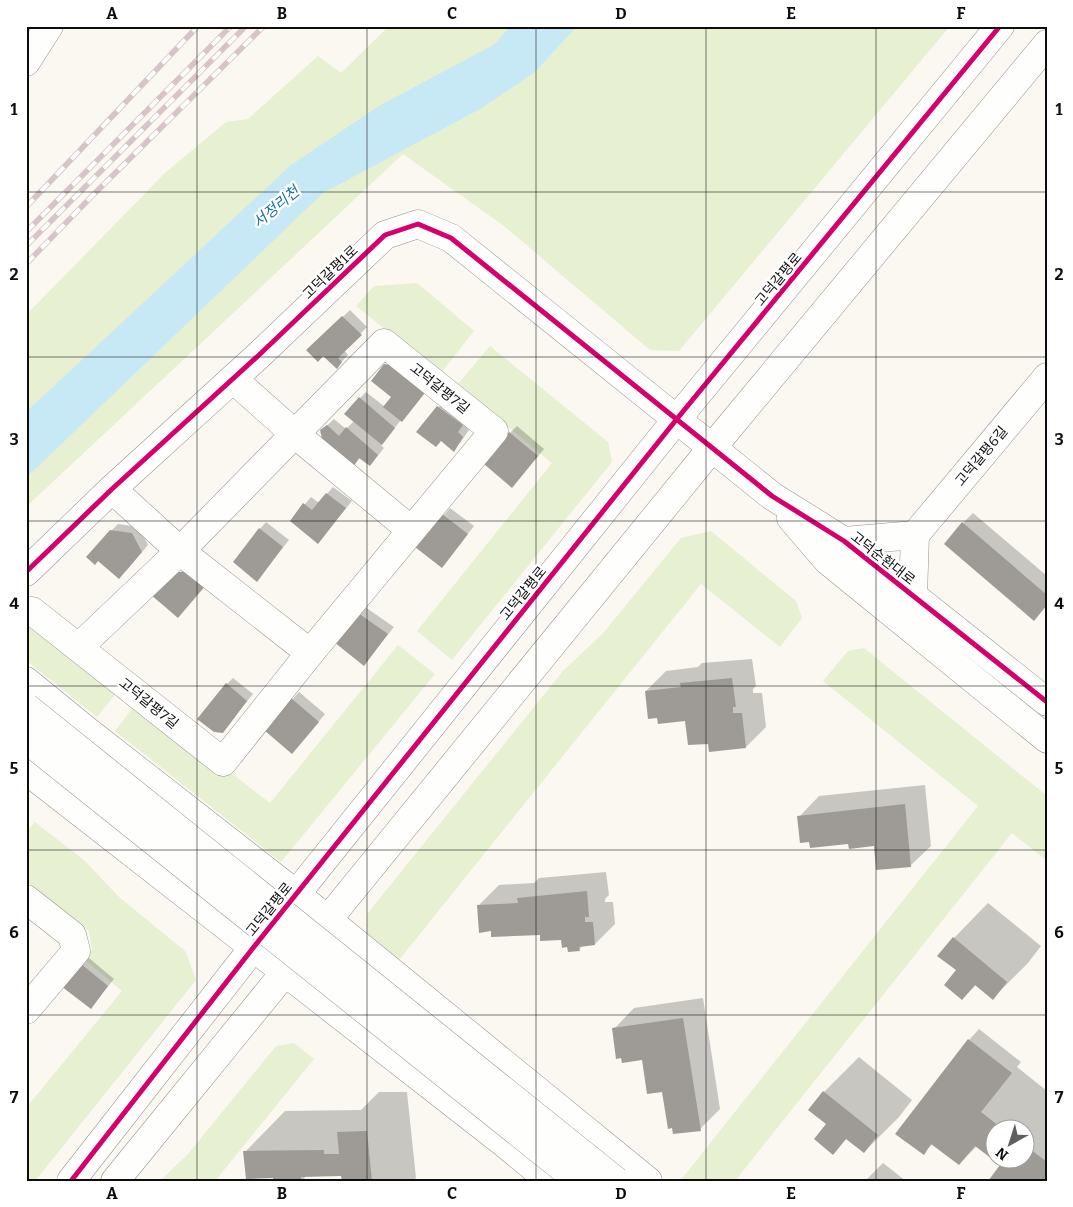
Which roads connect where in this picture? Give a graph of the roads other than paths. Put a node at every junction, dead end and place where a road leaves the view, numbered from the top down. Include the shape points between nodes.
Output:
1 (49, 26) edge
2 (1000, 26) edge
3 (26, 29) edge
4 (1047, 44) edge
5 (26, 62) edge
6 (1047, 377) edge
7 (233, 379) junction
8 (676, 420) junction
9 (296, 435) junction
10 (711, 449) junction
11 (112, 489) junction
12 (772, 496) junction
13 (411, 530) junction
14 (914, 535) junction
15 (844, 541) junction
16 (180, 551) junction
17 (26, 572) edge
18 (913, 596) junction
19 (32, 611) dead end
20 (79, 647) junction
21 (310, 653) junction
22 (26, 681) edge
23 (1047, 702) edge
24 (26, 707) edge
25 (86, 730) junction
26 (26, 739) edge
27 (1047, 739) edge
28 (34, 777) edge
29 (296, 894) junction
30 (26, 899) edge
31 (327, 920) junction
32 (253, 948) junction
33 (284, 973) junction
34 (26, 1010) edge
35 (71, 1181) edge
36 (115, 1181) edge
37 (550, 1181) edge
38 (578, 1181) edge
39 (616, 1181) edge
40 (648, 1181) edge

1 - 3 street
1 - 5 street
2 - 8 street, 고덕갈평로
4 - 10 street
6 - 14 street, 고덕갈평6길
7 - 8 street, 고덕갈평1로 via 385,234 418,224 451,238
7 - 9 street
7 - 11 street, 고덕갈평1로
8 - 10 street, 고덕순환대로
8 - 29 street, 고덕갈평로
9 - 13 street
9 - 13 street, 고덕갈평7길 via 384,343 494,431
9 - 16 street, 고덕갈평7길
10 - 12 street, 고덕순환대로
10 - 31 street
11 - 16 street
11 - 17 street, 고덕갈평1로
12 - 15 street, 고덕순환대로
12 - 27 street, 고덕순환대로 via 828,561
13 - 21 street, 고덕갈평7길
14 - 15 street
14 - 18 street
15 - 18 street, 고덕순환대로
16 - 20 street, 고덕갈평7길
16 - 21 street
18 - 23 street, 고덕순환대로
19 - 20 street
20 - 21 street, 고덕갈평7길 via 223,762
22 - 25 street
24 - 39 street, bridge
25 - 28 street
25 - 29 street
26 - 38 street, bridge
28 - 32 street
29 - 31 street
29 - 32 street, 고덕갈평로
30 - 34 street via 72,935 76,950
31 - 33 street
31 - 40 street
32 - 33 street
32 - 35 street, 고덕갈평로
33 - 36 street
33 - 37 street

